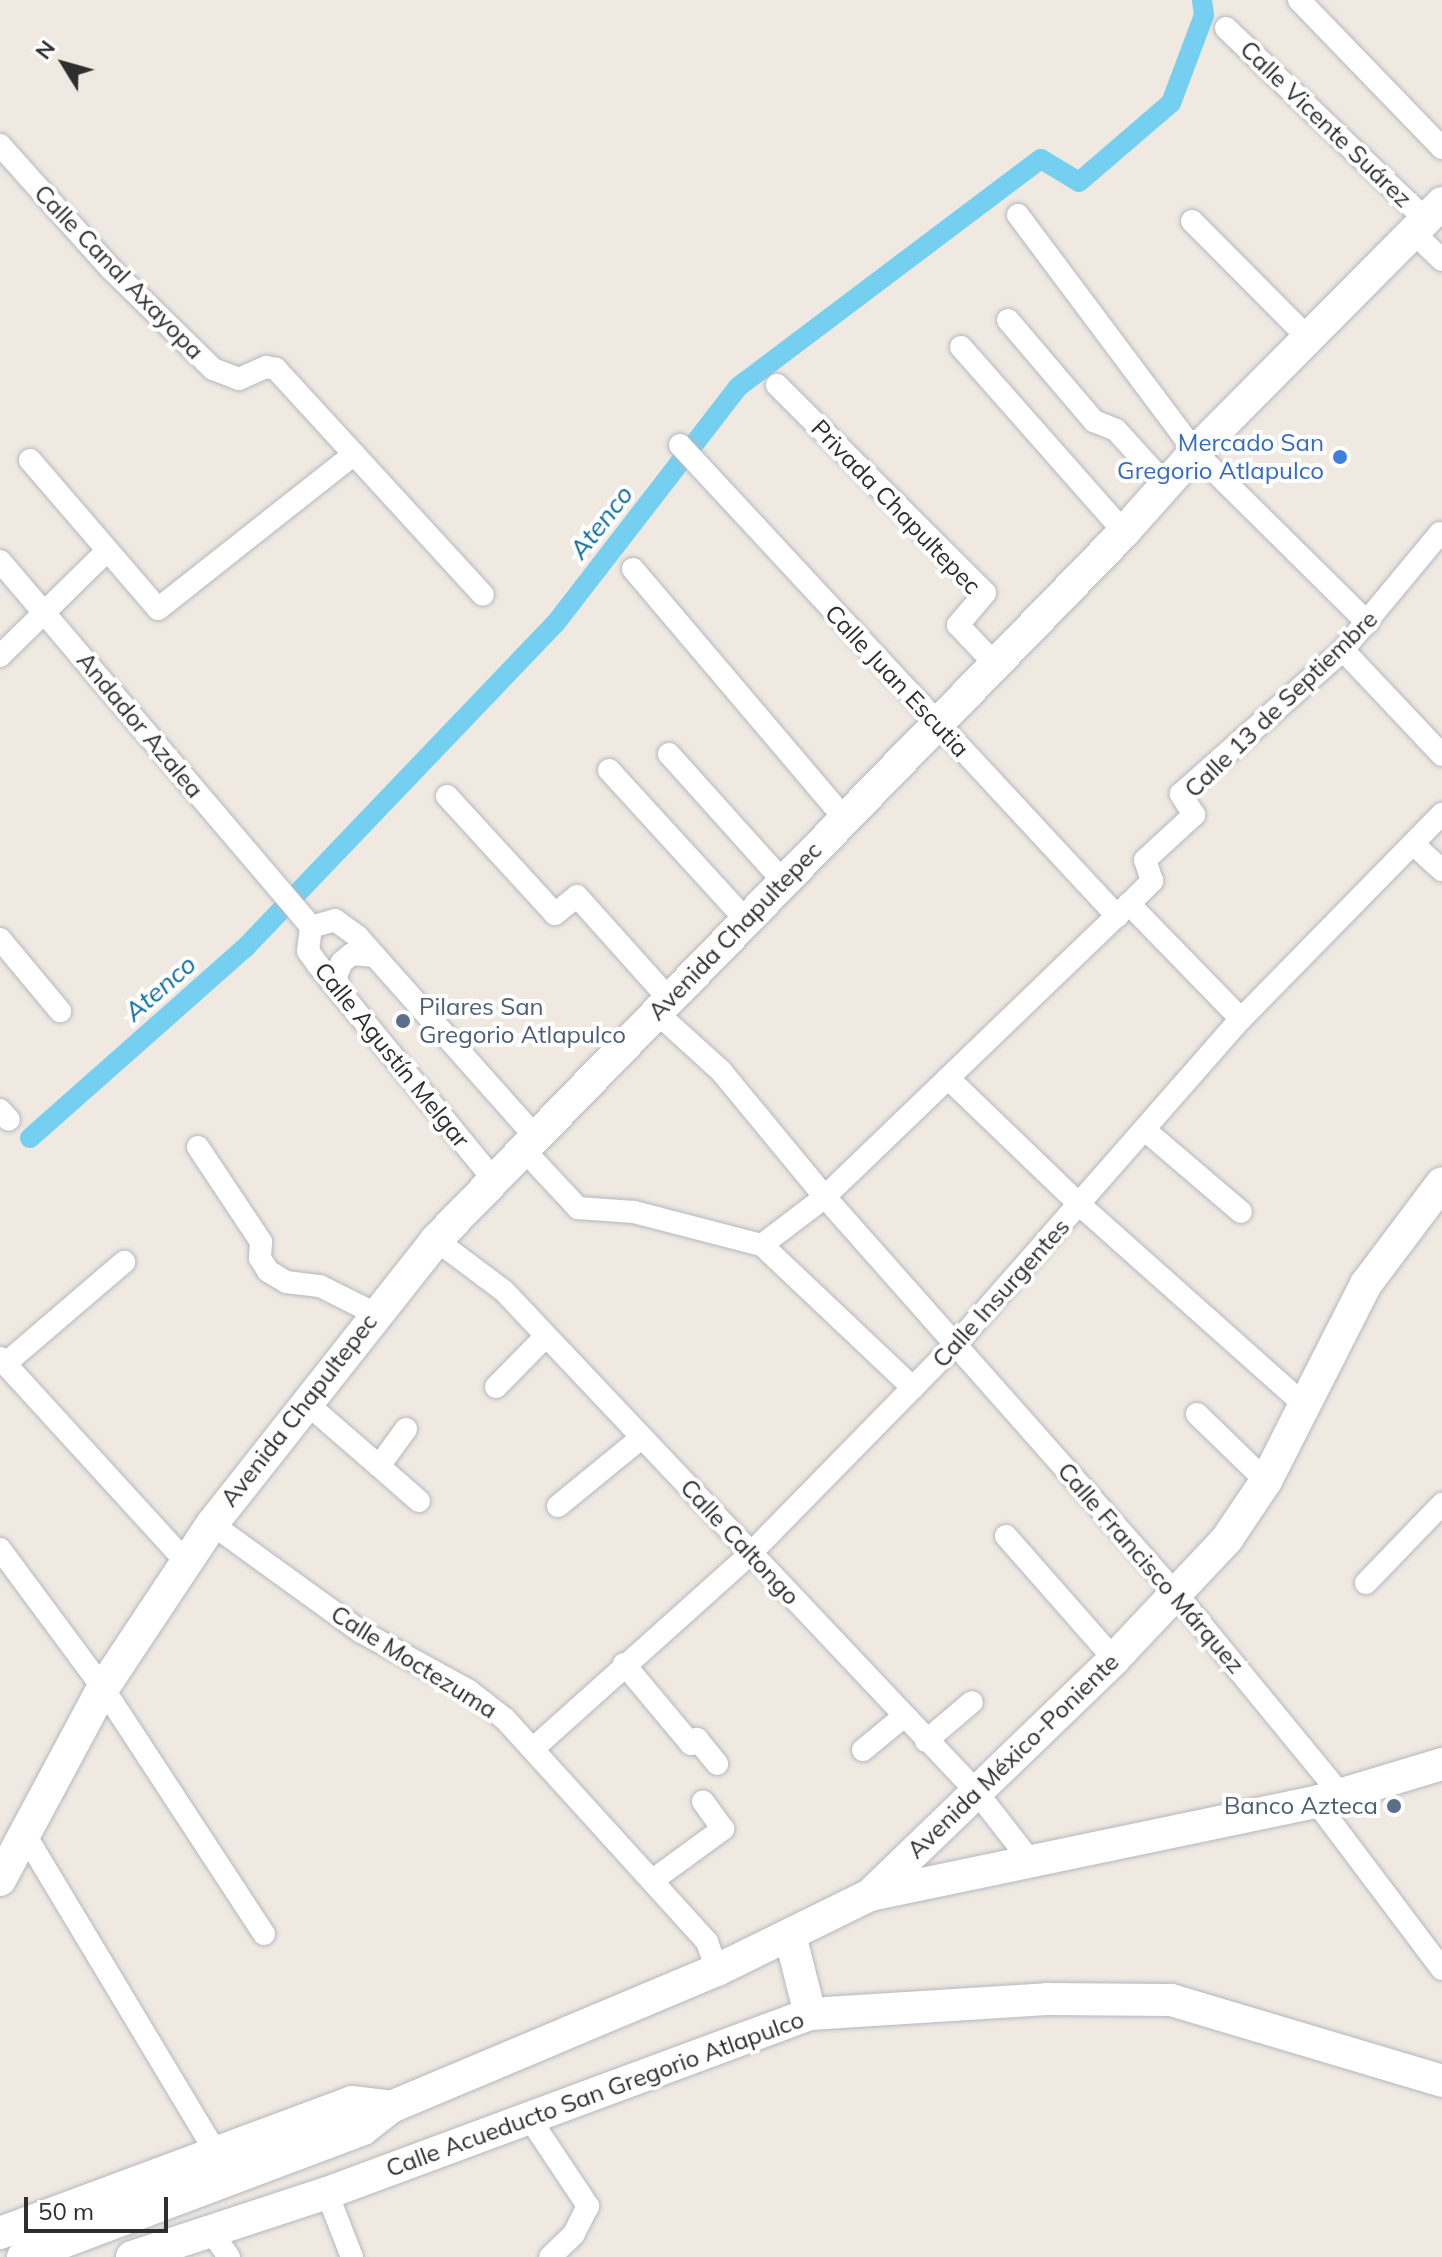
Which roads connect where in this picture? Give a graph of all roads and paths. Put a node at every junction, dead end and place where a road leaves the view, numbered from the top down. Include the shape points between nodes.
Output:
1 (1299, 0) edge
2 (1226, 28) dead end
3 (0, 145) edge
4 (1442, 148) edge
5 (1018, 215) dead end
6 (1427, 219) edge
7 (1192, 221) dead end
8 (1442, 260) edge
9 (1008, 320) dead end
10 (1308, 338) junction
11 (961, 347) dead end
12 (777, 385) dead end
13 (687, 452) dead end
14 (1195, 452) junction
15 (354, 454) junction
16 (30, 460) dead end
17 (1166, 485) junction
18 (1124, 532) junction
19 (1440, 533) edge
20 (106, 552) junction
21 (0, 561) edge
22 (633, 569) dead end
23 (483, 595) dead end
24 (45, 614) junction
25 (1368, 623) junction
26 (1343, 650) junction
27 (0, 656) edge
28 (996, 665) junction
29 (936, 726) junction
30 (669, 754) dead end
31 (1442, 755) edge
32 (609, 770) dead end
33 (447, 796) dead end
34 (1442, 814) edge
35 (845, 819) junction
36 (1413, 844) junction
37 (1442, 870) edge
38 (784, 882) junction
39 (279, 889) joint
40 (1123, 910) junction
41 (747, 921) junction
42 (311, 927) junction
43 (0, 939) edge
44 (375, 956) junction
45 (340, 992) junction
46 (663, 1006) junction
47 (60, 1011) dead end
48 (1241, 1019) junction
49 (948, 1078) junction
50 (1145, 1130) junction
51 (529, 1142) junction
52 (198, 1147) dead end
53 (494, 1180) junction
54 (1440, 1189) edge
55 (825, 1197) junction
56 (1080, 1205) junction
57 (1241, 1212) dead end
58 (436, 1240) junction
59 (762, 1245) junction
60 (124, 1262) dead end
61 (374, 1313) junction
62 (544, 1338) junction
63 (956, 1344) junction
64 (2, 1361) edge
65 (496, 1387) dead end
66 (913, 1388) junction
67 (304, 1401) junction
68 (1303, 1404) junction
69 (1197, 1414) dead end
70 (406, 1429) dead end
71 (641, 1438) junction
72 (379, 1466) junction
73 (1266, 1481) junction
74 (419, 1501) dead end
75 (1442, 1504) edge
76 (558, 1506) dead end
77 (212, 1524) junction
78 (1006, 1536) dead end
79 (0, 1549) edge
80 (751, 1553) junction
81 (186, 1562) junction
82 (1366, 1583) dead end
83 (1177, 1595) junction
84 (1114, 1659) junction
85 (624, 1664) junction
86 (103, 1688) junction
87 (972, 1702) dead end
88 (903, 1717) junction
89 (926, 1741) junction
90 (535, 1747) junction
91 (863, 1750) dead end
92 (717, 1764) dead end
93 (1442, 1764) edge
94 (975, 1790) junction
95 (1329, 1799) junction
96 (703, 1801) dead end
97 (24, 1833) junction
98 (1029, 1859) junction
99 (0, 1880) edge
100 (653, 1880) junction
101 (870, 1895) junction
102 (264, 1934) dead end
103 (790, 1935) junction
104 (1442, 1969) edge
105 (717, 1970) junction
106 (810, 2014) junction
107 (1440, 2085) edge
108 (391, 2107) junction
109 (530, 2119) junction
110 (216, 2152) junction
111 (327, 2193) junction
112 (210, 2230) junction
113 (0, 2233) edge
114 (23, 2257) edge
115 (132, 2257) edge
116 (229, 2257) edge
117 (352, 2257) edge
118 (550, 2257) edge

1 - 4 street
2 - 6 street, Calle Vicente Suárez
3 - 15 street, Calle Canal Axayopa via 192,352 226,377 239,379 266,367 276,369
5 - 14 street
6 - 8 street, Calle Vicente Suárez
6 - 10 main road, Avenida Chapultepec
7 - 10 street
9 - 17 street via 1094,421 1116,430
10 - 14 main road, Avenida Chapultepec
11 - 18 street
12 - 28 street, Privada Chapultepec via 985,593 958,625
13 - 29 street, Calle Juan Escutia
14 - 17 main road, Avenida Chapultepec
14 - 25 street
15 - 20 street via 158,609
15 - 23 street, Calle Canal Axayopa
16 - 20 street
17 - 18 main road, Avenida Chapultepec
18 - 28 main road, Avenida Chapultepec
19 - 25 street, Calle 13 de Septiembre
20 - 24 street
21 - 24 street, Andador Azalea
22 - 35 street
24 - 27 street
24 - 39 street, Andador Azalea
25 - 26 street, Calle 13 de Septiembre
26 - 31 street
26 - 40 street, Calle 13 de Septiembre via 1181,794 1194,815 1145,860 1152,881
28 - 29 main road, Avenida Chapultepec
29 - 35 main road, Avenida Chapultepec
29 - 40 street, Calle Juan Escutia
30 - 38 street
32 - 41 street
33 - 46 street via 555,914 577,896
34 - 36 street, Calle Insurgentes
35 - 38 main road, Avenida Chapultepec
36 - 37 street
36 - 48 street, Calle Insurgentes
38 - 41 main road, Avenida Chapultepec
39 - 42 street, Calle Agustín Melgar
40 - 48 street
40 - 49 street, Calle 13 de Septiembre
41 - 46 main road, Avenida Chapultepec
42 - 44 street via 335,920
42 - 45 street, Calle Agustín Melgar via 308,951
43 - 47 street
44 - 45 street via 352,954 342,962 336,976
44 - 51 street
45 - 53 street, Calle Agustín Melgar
46 - 51 main road, Avenida Chapultepec
46 - 55 street
48 - 50 street, Calle Insurgentes
49 - 55 street, Calle 13 de Septiembre
49 - 56 street
50 - 56 street, Calle Insurgentes
50 - 57 street
51 - 53 main road, Avenida Chapultepec
51 - 59 street via 578,1208 634,1212
52 - 61 street via 261,1242 260,1258 268,1271 286,1282 320,1286
53 - 58 main road, Avenida Chapultepec
54 - 68 main road, Avenida México-Poniente via 1373,1272
55 - 59 street, Calle 13 de Septiembre
55 - 63 street
56 - 63 street, Calle Insurgentes
56 - 68 street
58 - 61 main road, Avenida Chapultepec
58 - 62 street, Calle Caltongo via 484,1273
59 - 66 street
60 - 64 street
61 - 67 main road, Avenida Chapultepec
62 - 65 street
62 - 71 street, Calle Caltongo
63 - 66 street, Calle Insurgentes
63 - 83 street, Calle Francisco Márquez
64 - 81 street
66 - 80 street, Calle Insurgentes
67 - 72 street
67 - 77 main road, Avenida Chapultepec
68 - 73 main road, Avenida México-Poniente
69 - 73 street
70 - 72 street
71 - 76 street
71 - 80 street, Calle Caltongo
72 - 74 street
73 - 83 main road, Avenida México-Poniente via 1227,1539
75 - 82 street
77 - 81 main road, Avenida Chapultepec
77 - 90 street, Calle Moctezuma via 360,1631 469,1691
78 - 84 street
79 - 86 street
80 - 85 street, Calle Insurgentes
80 - 88 street, Calle Caltongo
81 - 86 main road, Avenida Chapultepec
83 - 84 main road, Avenida México-Poniente
83 - 95 street, Calle Francisco Márquez
84 - 94 main road, Avenida México-Poniente
85 - 90 street, Calle Insurgentes
85 - 92 street via 691,1744 697,1739
86 - 97 main road, Avenida Chapultepec
86 - 102 street
87 - 89 street
88 - 89 street, Calle Caltongo
88 - 91 street
89 - 94 street, Calle Caltongo
90 - 100 street, Calle Moctezuma
93 - 95 main road
94 - 98 street, Calle Caltongo
94 - 101 main road, Avenida México-Poniente
95 - 98 main road
95 - 104 street, Calle Francisco Márquez
96 - 100 street via 723,1829
97 - 99 main road, Avenida Chapultepec
97 - 110 street
98 - 101 main road
100 - 105 street, Calle Moctezuma via 707,1942
101 - 103 main road, Avenida México-Poniente
103 - 105 main road, Avenida México-Poniente
103 - 106 main road
105 - 108 main road, Avenida México-Poniente
106 - 107 main road, Calle Acueducto San Gregorio Atlapulco via 1047,1999 1171,2000
106 - 109 main road, Calle Acueducto San Gregorio Atlapulco
108 - 110 main road, Avenida México-Poniente via 352,2102
108 - 114 main road, Avenida México-Poniente via 363,2129
109 - 111 main road, Calle Acueducto San Gregorio Atlapulco
109 - 118 street via 588,2206 574,2234
110 - 113 main road, Avenida México-Poniente
111 - 112 main road, Calle Acueducto San Gregorio Atlapulco
111 - 117 street
112 - 115 main road, Calle Acueducto San Gregorio Atlapulco
112 - 116 street

